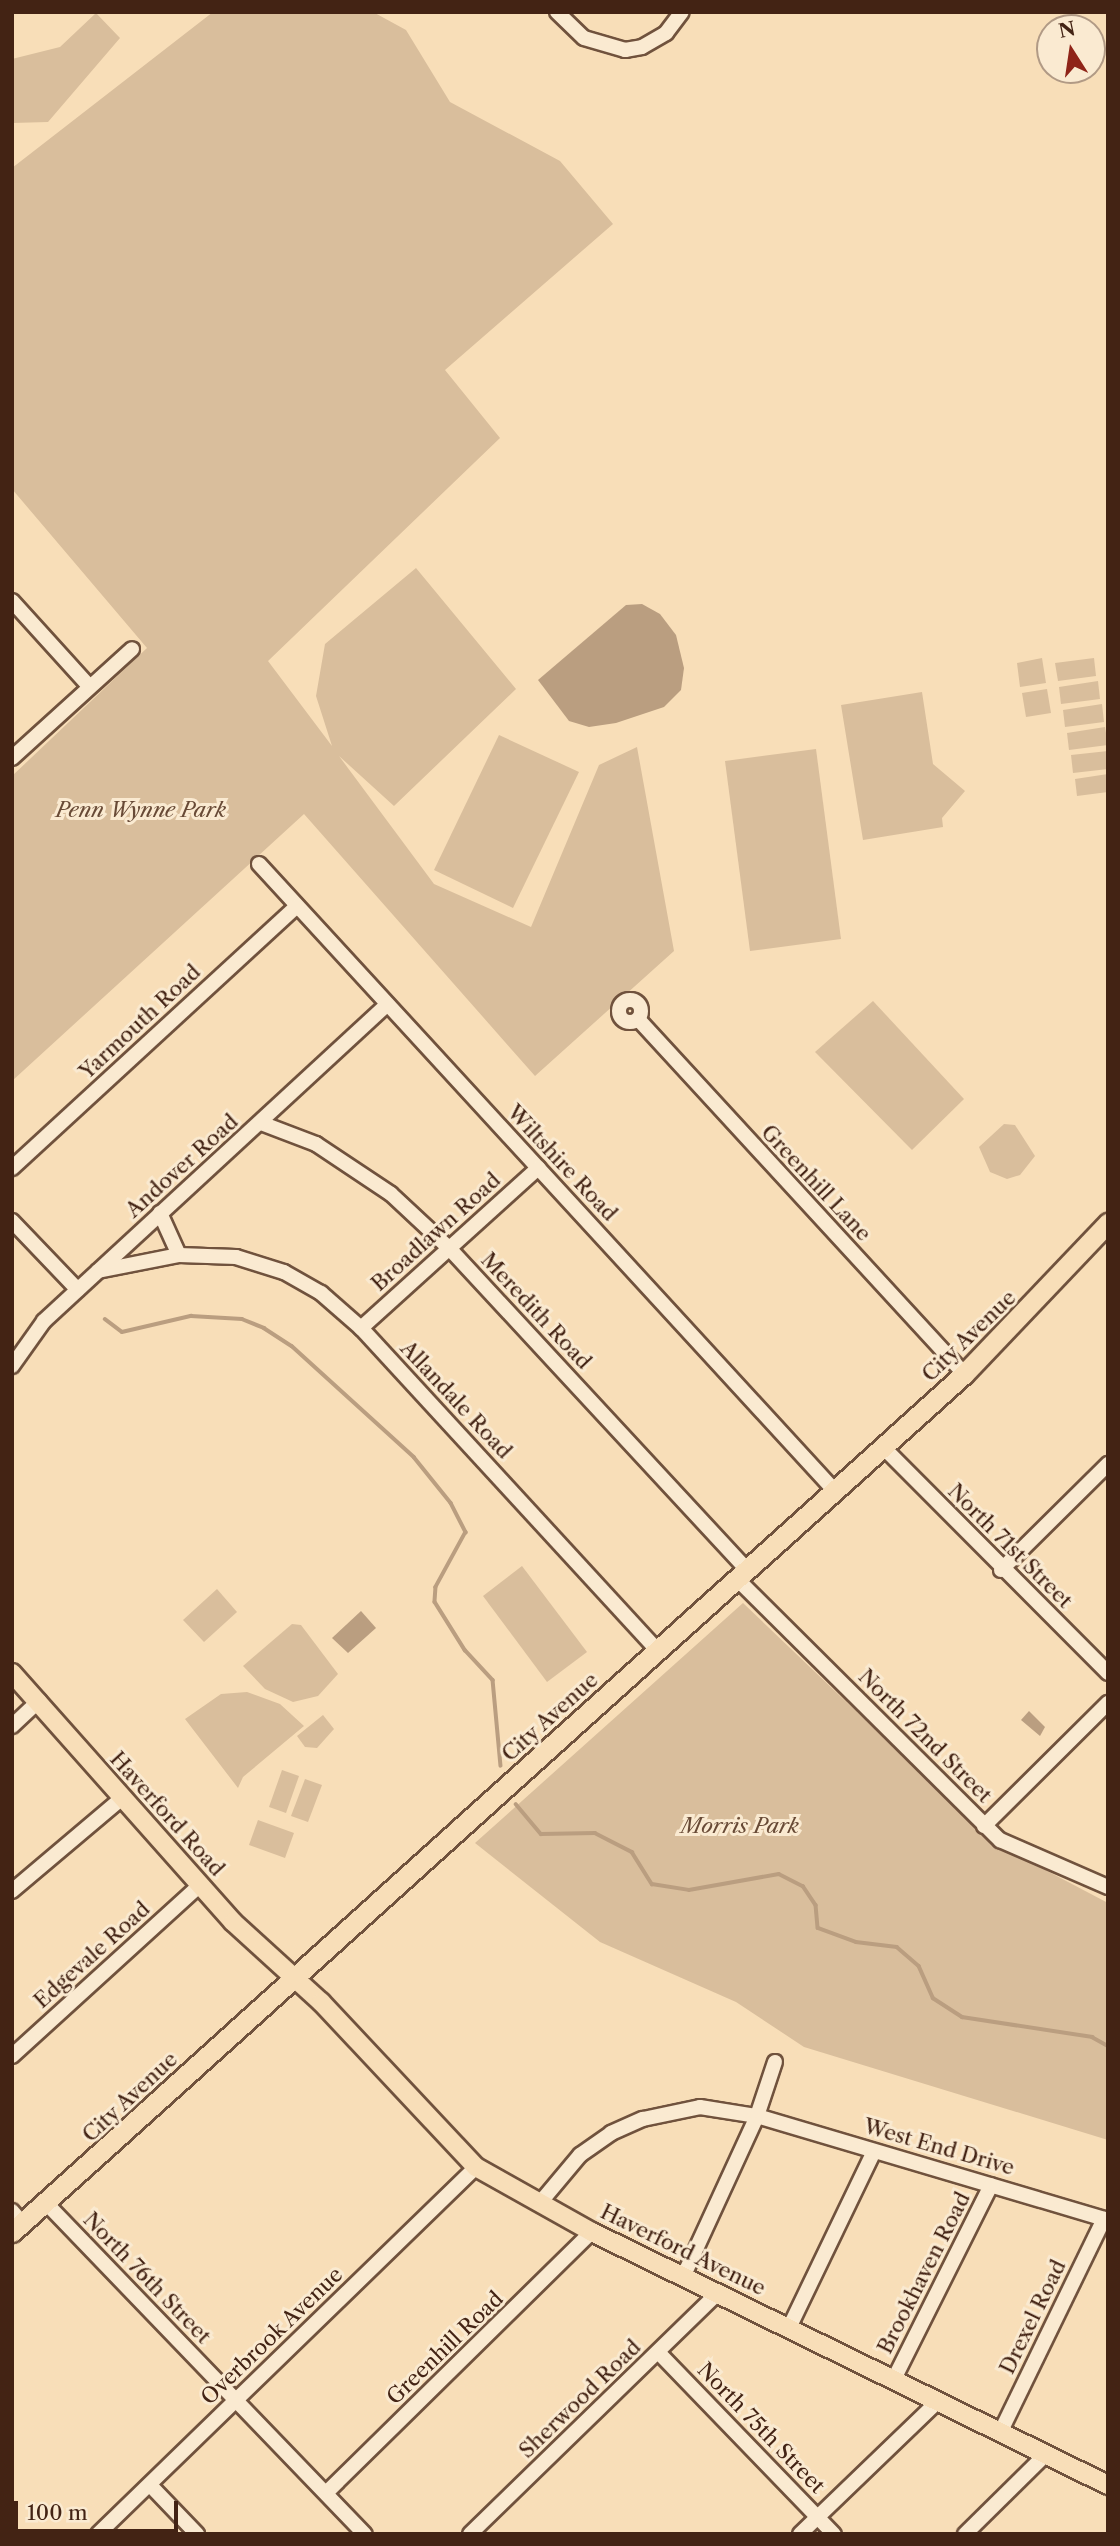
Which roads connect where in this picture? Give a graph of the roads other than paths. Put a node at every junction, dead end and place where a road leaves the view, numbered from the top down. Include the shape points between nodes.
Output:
1 (557, 12) edge
2 (682, 12) edge
3 (12, 601) edge
4 (132, 649) dead end
5 (89, 686) junction
6 (12, 758) edge
7 (258, 864) dead end
8 (297, 906) junction
9 (387, 1004) junction
10 (638, 1019) dead end
11 (261, 1123) junction
12 (12, 1168) edge
13 (538, 1168) junction
14 (160, 1213) junction
15 (12, 1221) edge
16 (1108, 1223) edge
17 (449, 1248) junction
18 (179, 1255) junction
19 (98, 1271) junction
20 (78, 1290) junction
21 (361, 1328) junction
22 (12, 1366) edge
23 (964, 1374) junction
24 (883, 1447) junction
25 (1108, 1464) edge
26 (835, 1491) junction
27 (1000, 1570) junction
28 (742, 1575) junction
29 (657, 1651) junction
30 (12, 1673) edge
31 (1108, 1673) edge
32 (39, 1702) junction
33 (1108, 1703) edge
34 (12, 1726) edge
35 (122, 1798) junction
36 (984, 1826) junction
37 (200, 1885) junction
38 (1108, 1887) edge
39 (12, 1891) edge
40 (295, 1978) junction
41 (12, 2056) edge
42 (775, 2062) dead end
43 (757, 2116) junction
44 (874, 2151) junction
45 (475, 2167) junction
46 (991, 2185) junction
47 (45, 2202) junction
48 (539, 2204) junction
49 (1106, 2219) edge
50 (16, 2222) edge
51 (592, 2232) junction
52 (684, 2276) junction
53 (718, 2293) junction
54 (789, 2328) junction
55 (658, 2352) junction
56 (893, 2381) junction
57 (236, 2400) junction
58 (937, 2402) junction
59 (1000, 2433) junction
60 (1045, 2455) junction
61 (1107, 2483) edge
62 (150, 2485) junction
63 (326, 2493) junction
64 (817, 2517) junction
65 (98, 2534) edge
66 (197, 2534) edge
67 (365, 2534) edge
68 (470, 2534) edge
69 (800, 2534) edge
70 (834, 2534) edge
71 (965, 2534) edge

1 - 2 street via 584,38 625,50 642,47 666,33
3 - 5 street
4 - 5 street
5 - 6 street
7 - 8 street, Wiltshire Road
8 - 9 street, Wiltshire Road
8 - 12 street, Yarmouth Road
9 - 11 street, Andover Road
9 - 13 street, Wiltshire Road
10 - 23 street, Greenhill Lane
11 - 14 street, Andover Road
11 - 17 street, Meredith Road via 316,1144 359,1170
13 - 17 street, Broadlawn Road
13 - 26 street, Wiltshire Road
14 - 18 street
14 - 19 street, Andover Road
15 - 20 street
16 - 23 highway, City Avenue
17 - 21 street, Broadlawn Road
17 - 28 street, Meredith Road
18 - 19 street, Allandale Road
18 - 21 street, Allandale Road via 236,1257 284,1272 321,1293
19 - 20 street, Andover Road
20 - 22 street, Andover Road via 44,1321
21 - 29 street, Allandale Road
23 - 24 highway, City Avenue
24 - 26 highway, City Avenue
24 - 27 street, North 71st Street
25 - 27 street
26 - 28 highway, City Avenue
27 - 31 street, North 71st Street
28 - 29 highway, City Avenue
28 - 36 street, North 72nd Street
29 - 40 highway, City Avenue
30 - 32 main road, Haverford Road
32 - 34 street
32 - 35 main road, Haverford Road
33 - 36 street
35 - 37 main road, Haverford Road
35 - 39 street
36 - 38 street, North 72nd Street via 1000,1840
37 - 40 main road, Haverford Road via 233,1923
37 - 41 street, Edgevale Road
40 - 45 main road, Haverford Avenue
40 - 47 highway, City Avenue
42 - 43 street
43 - 44 street, West End Drive
43 - 48 street via 701,2107 643,2119 580,2155
43 - 52 street
44 - 46 street, West End Drive
44 - 54 street
45 - 48 main road, Haverford Avenue
45 - 57 street, Overbrook Avenue
46 - 49 street, West End Drive
46 - 56 street, Brookhaven Road
47 - 50 highway, City Avenue
47 - 57 street, North 76th Street
48 - 51 main road, Haverford Avenue
49 - 59 street, Drexel Road
51 - 52 main road, Haverford Avenue
51 - 63 street, Greenhill Road
52 - 53 main road, Haverford Avenue
53 - 54 main road, Haverford Avenue
53 - 55 street, Sherwood Road
54 - 56 main road, Haverford Avenue
55 - 64 street, North 75th Street
55 - 68 street, Sherwood Road
56 - 58 main road, Haverford Avenue
57 - 62 street, Overbrook Avenue
57 - 63 street, North 76th Street
58 - 59 main road, Haverford Avenue
58 - 64 street
59 - 60 main road, Haverford Avenue
60 - 61 main road, Haverford Avenue
60 - 71 street
62 - 65 street, Overbrook Avenue
62 - 66 street
63 - 67 street, North 76th Street
64 - 69 street
64 - 70 street, North 75th Street

